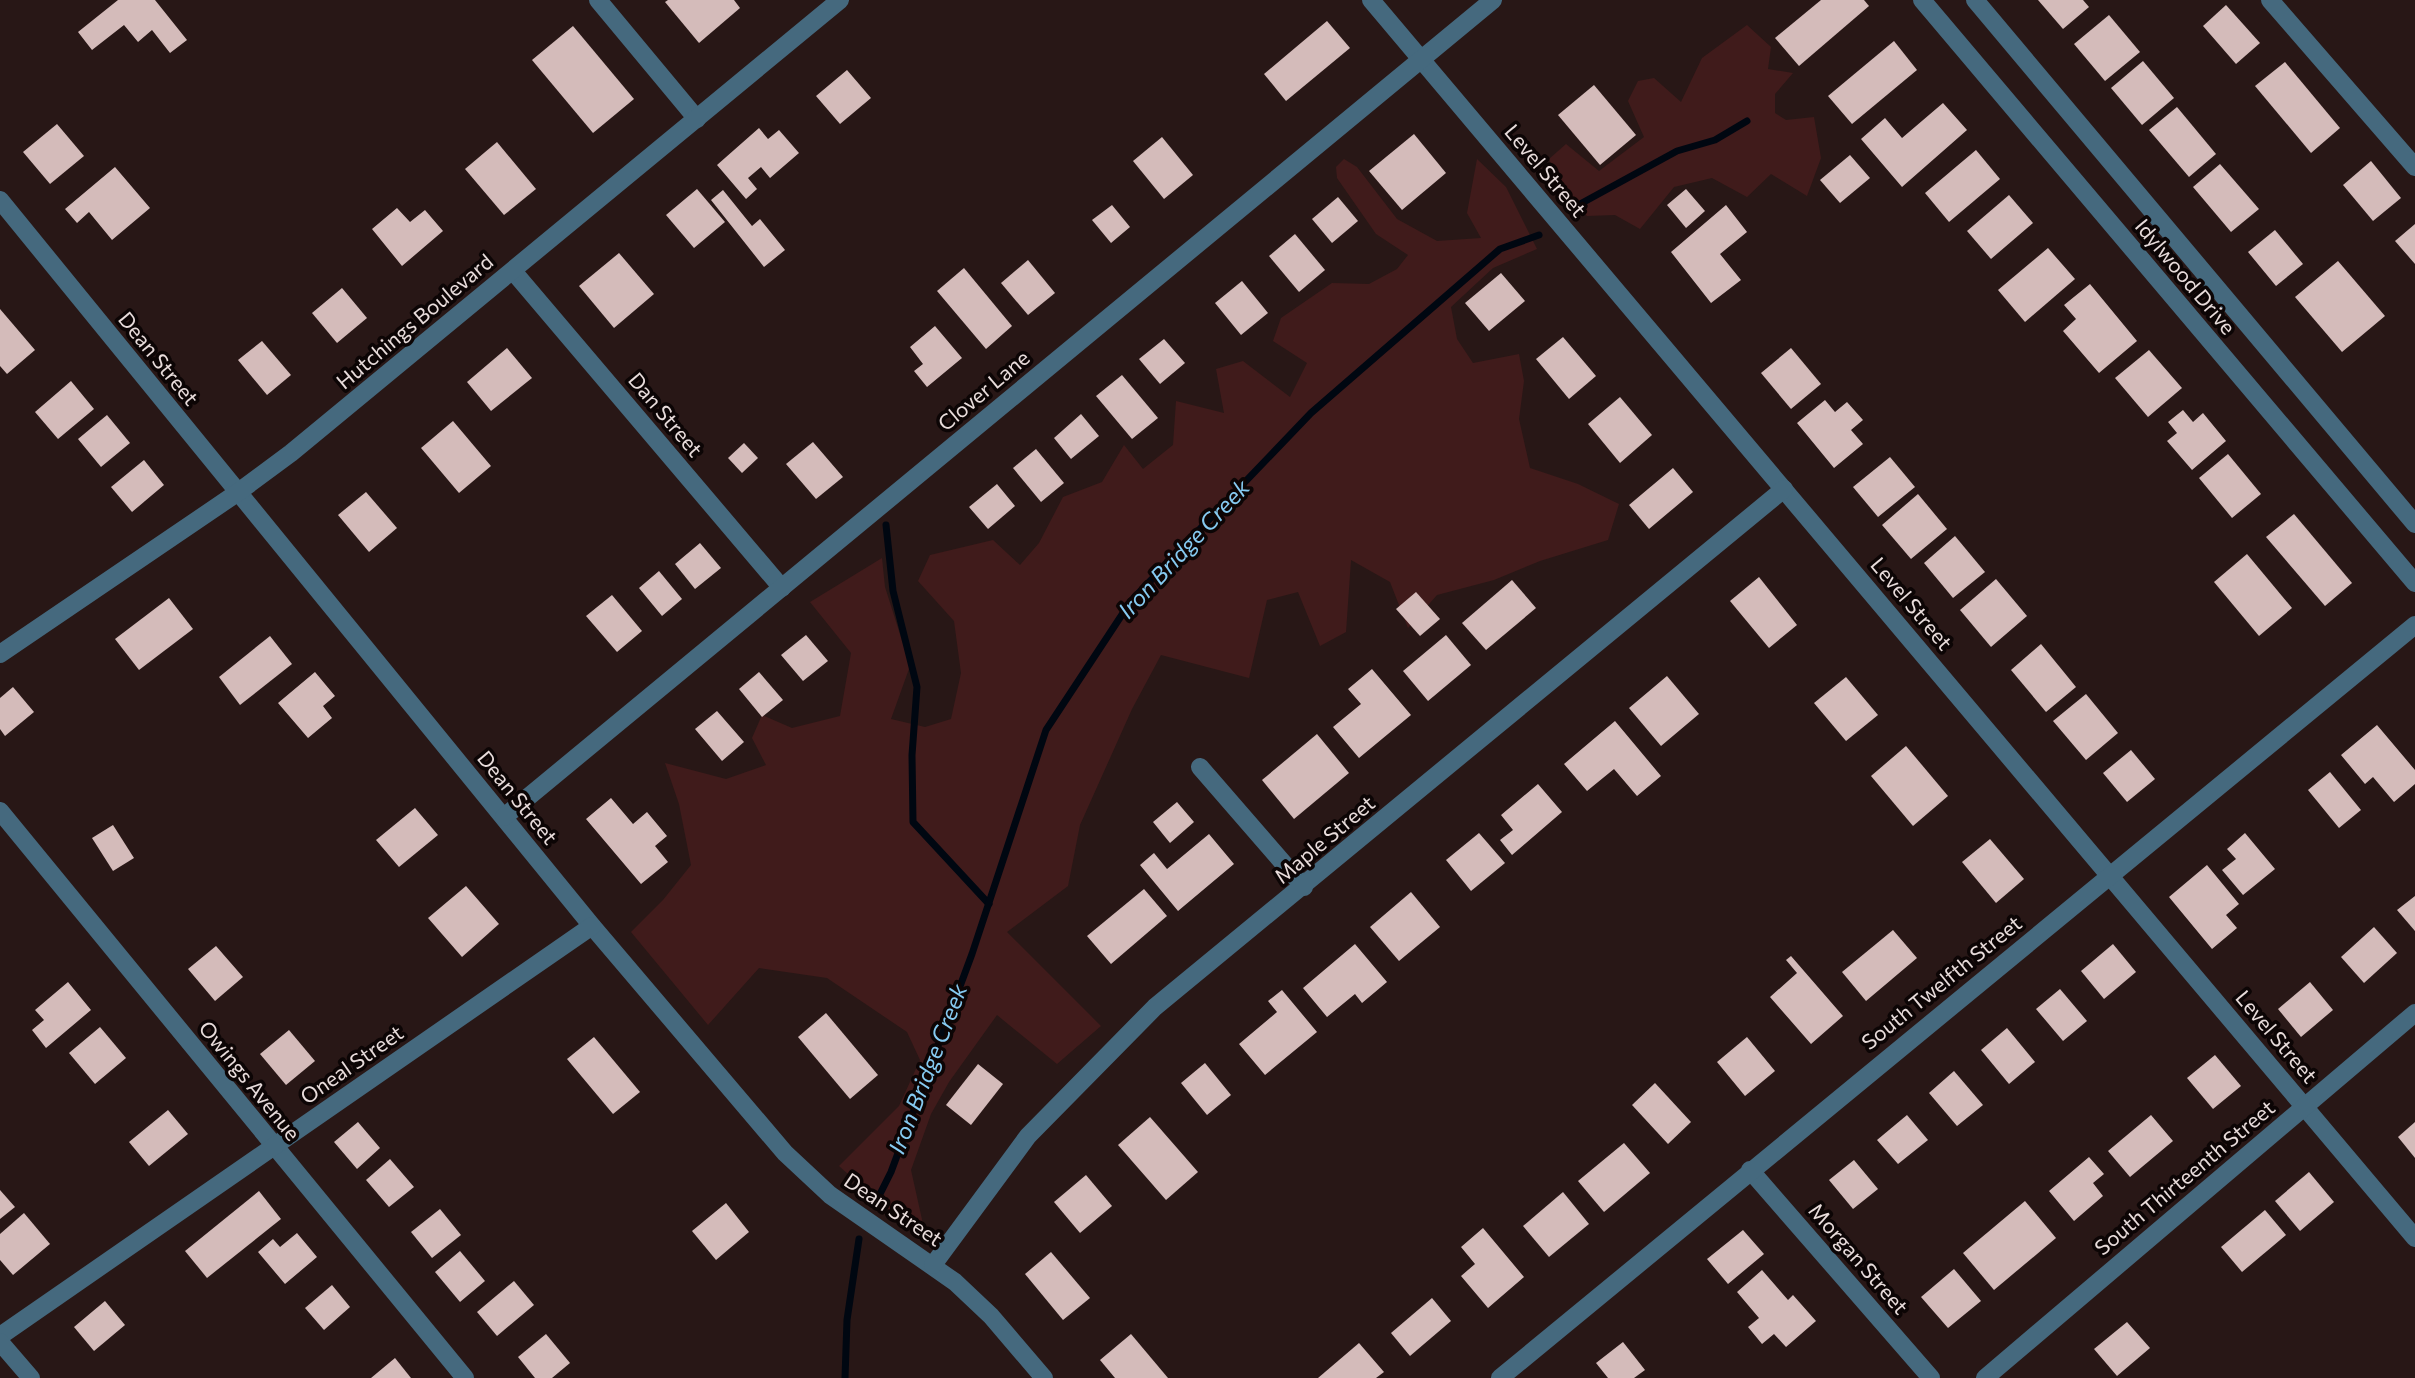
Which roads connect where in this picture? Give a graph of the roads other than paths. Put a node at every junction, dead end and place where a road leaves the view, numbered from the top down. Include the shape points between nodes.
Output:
1 (598, 0) edge
2 (840, 0) edge
3 (1371, 0) edge
4 (1493, 0) edge
5 (1922, 0) edge
6 (1975, 0) edge
7 (2270, 0) edge
8 (1422, 60) junction
9 (697, 119) junction
10 (2414, 163) edge
11 (0, 200) edge
12 (513, 271) junction
13 (1784, 489) junction
14 (237, 494) junction
15 (2415, 524) edge
16 (2415, 583) edge
17 (782, 588) junction
18 (2415, 625) edge
19 (0, 654) edge
20 (1200, 767) dead end
21 (0, 811) edge
22 (504, 817) junction
23 (2109, 875) junction
24 (1304, 887) junction
25 (592, 926) junction
26 (2415, 1013) edge
27 (2305, 1105) junction
28 (274, 1148) junction
29 (1750, 1170) junction
30 (2415, 1238) edge
31 (933, 1265) junction
32 (0, 1336) edge
33 (0, 1342) edge
34 (31, 1378) edge
35 (465, 1378) edge
36 (1044, 1378) edge
37 (1500, 1378) edge
38 (1931, 1378) edge
39 (1985, 1378) edge

1 - 9 street
2 - 9 street, Hutchings Boulevard
3 - 8 street, Level Street
4 - 8 street, Clover Lane
5 - 16 street, Idylwood Drive
6 - 15 street, Idylwood Drive
7 - 10 street
8 - 13 street, Level Street
8 - 17 street, Clover Lane
9 - 12 street, Hutchings Boulevard
11 - 14 street, Dean Street
12 - 14 street, Hutchings Boulevard
12 - 17 street, Dan Street
13 - 23 street, Level Street
13 - 24 street, Maple Street
14 - 19 street, Hutchings Boulevard
14 - 22 street, Dean Street
17 - 22 street, Clover Lane
18 - 23 street, South Twelfth Street
20 - 24 street
21 - 28 street, Owings Avenue
22 - 25 street, Dean Street
23 - 27 street, Level Street
23 - 29 street, South Twelfth Street
24 - 31 street, Maple Street via 1145,1017 1028,1136
25 - 28 street, Oneal Street
25 - 31 street, Dean Street via 810,1178
26 - 27 street, South Thirteenth Street
27 - 30 street, Level Street
27 - 39 street, South Thirteenth Street
28 - 32 street, Oneal Street
28 - 35 street, Owings Avenue
29 - 37 street, South Twelfth Street
29 - 38 street, Morgan Street
31 - 36 street, Dean Street via 991,1316
33 - 34 street

